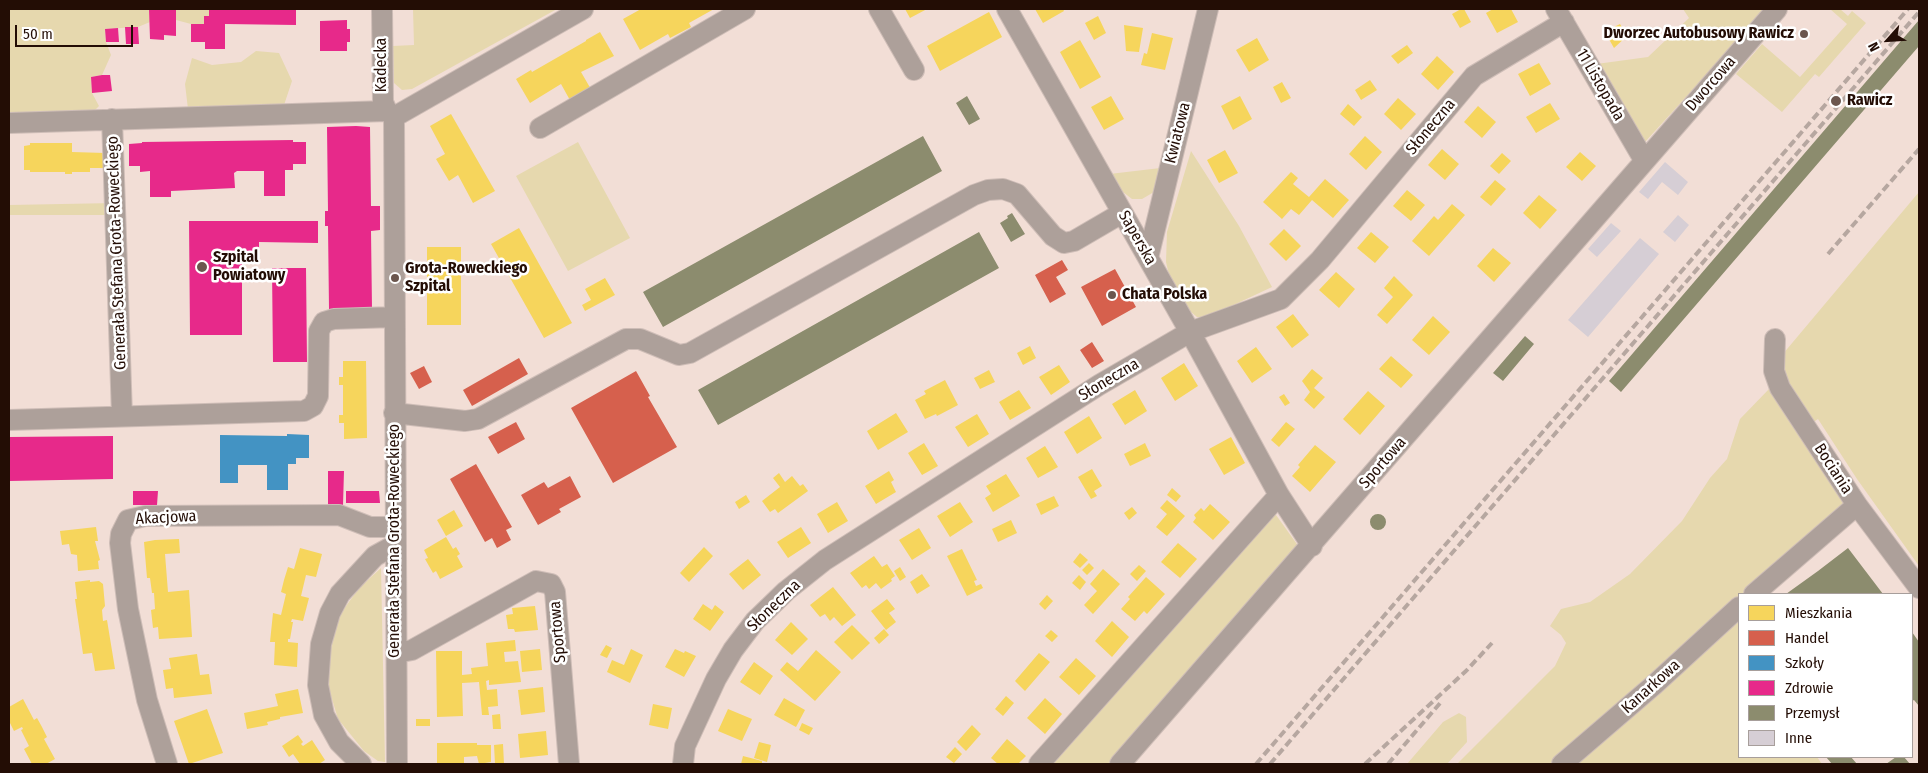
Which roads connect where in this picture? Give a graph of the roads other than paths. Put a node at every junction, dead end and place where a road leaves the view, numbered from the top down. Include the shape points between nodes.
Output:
1 (382, 9) edge
2 (583, 9) edge
3 (745, 9) edge
4 (879, 9) edge
5 (1007, 9) edge
6 (1208, 9) edge
7 (1777, 9) edge
8 (1560, 15) edge
9 (914, 70) dead end
10 (390, 114) junction
11 (112, 119) junction
12 (9, 123) edge
13 (540, 128) dead end
14 (1644, 160) junction
15 (1122, 213) junction
16 (1148, 258) junction
17 (394, 318) junction
18 (1190, 332) junction
19 (1775, 339) dead end
20 (394, 413) junction
21 (122, 416) junction
22 (9, 420) edge
23 (1279, 496) junction
24 (1857, 505) junction
25 (395, 536) junction
26 (1312, 546) junction
27 (1919, 588) edge
28 (1755, 593) edge
29 (1738, 608) edge
30 (396, 654) junction
31 (167, 764) edge
32 (361, 764) edge
33 (397, 764) edge
34 (569, 764) edge
35 (683, 764) edge
36 (1039, 764) edge
37 (1120, 764) edge
38 (1562, 764) edge

1 - 10 street, Kadecka via 382,102
2 - 10 street, Generała Stefana Grota-Roweckiego
3 - 13 street
4 - 9 street
5 - 15 street, Saperska
6 - 16 street, Kwiatowa
7 - 14 street, Dworcowa
8 - 14 street, 11 Listopada
8 - 18 street, Słoneczna via 1474,76 1320,260 1282,299
10 - 11 street, Generała Stefana Grota-Roweckiego
10 - 17 street, Generała Stefana Grota-Roweckiego
11 - 12 street, Generała Stefana Grota-Roweckiego
11 - 21 street, Generała Stefana Grota-Roweckiego
14 - 26 street, Sportowa
15 - 16 street, Saperska
15 - 20 street via 1074,241 1064,243 1053,236 1017,194 1003,189 988,190 690,353 679,355 640,339 626,339 478,419 466,421
16 - 18 street, Saperska
17 - 20 street, Generała Stefana Grota-Roweckiego
17 - 21 street via 324,322 319,331 318,396 316,402 304,411
18 - 23 street, Saperska
18 - 35 street, Słoneczna via 1099,385 856,540 786,591 755,621 733,650 689,738
19 - 24 street, Bociania via 1774,371 1780,388
20 - 25 street, Generała Stefana Grota-Roweckiego
21 - 22 street
23 - 26 street, Saperska
23 - 36 street
24 - 27 street, Bociania
24 - 28 street
25 - 30 street, Generała Stefana Grota-Roweckiego
25 - 31 street, Akacjowa via 339,515 145,516 128,520 120,534 120,543 128,609 147,700
25 - 32 street via 340,594 321,644 318,685 324,715 340,742
26 - 37 street, Sportowa
29 - 38 street, Kanarkowa
30 - 33 street, Generała Stefana Grota-Roweckiego
30 - 34 street, Sportowa via 412,650 536,581 551,584 555,592

